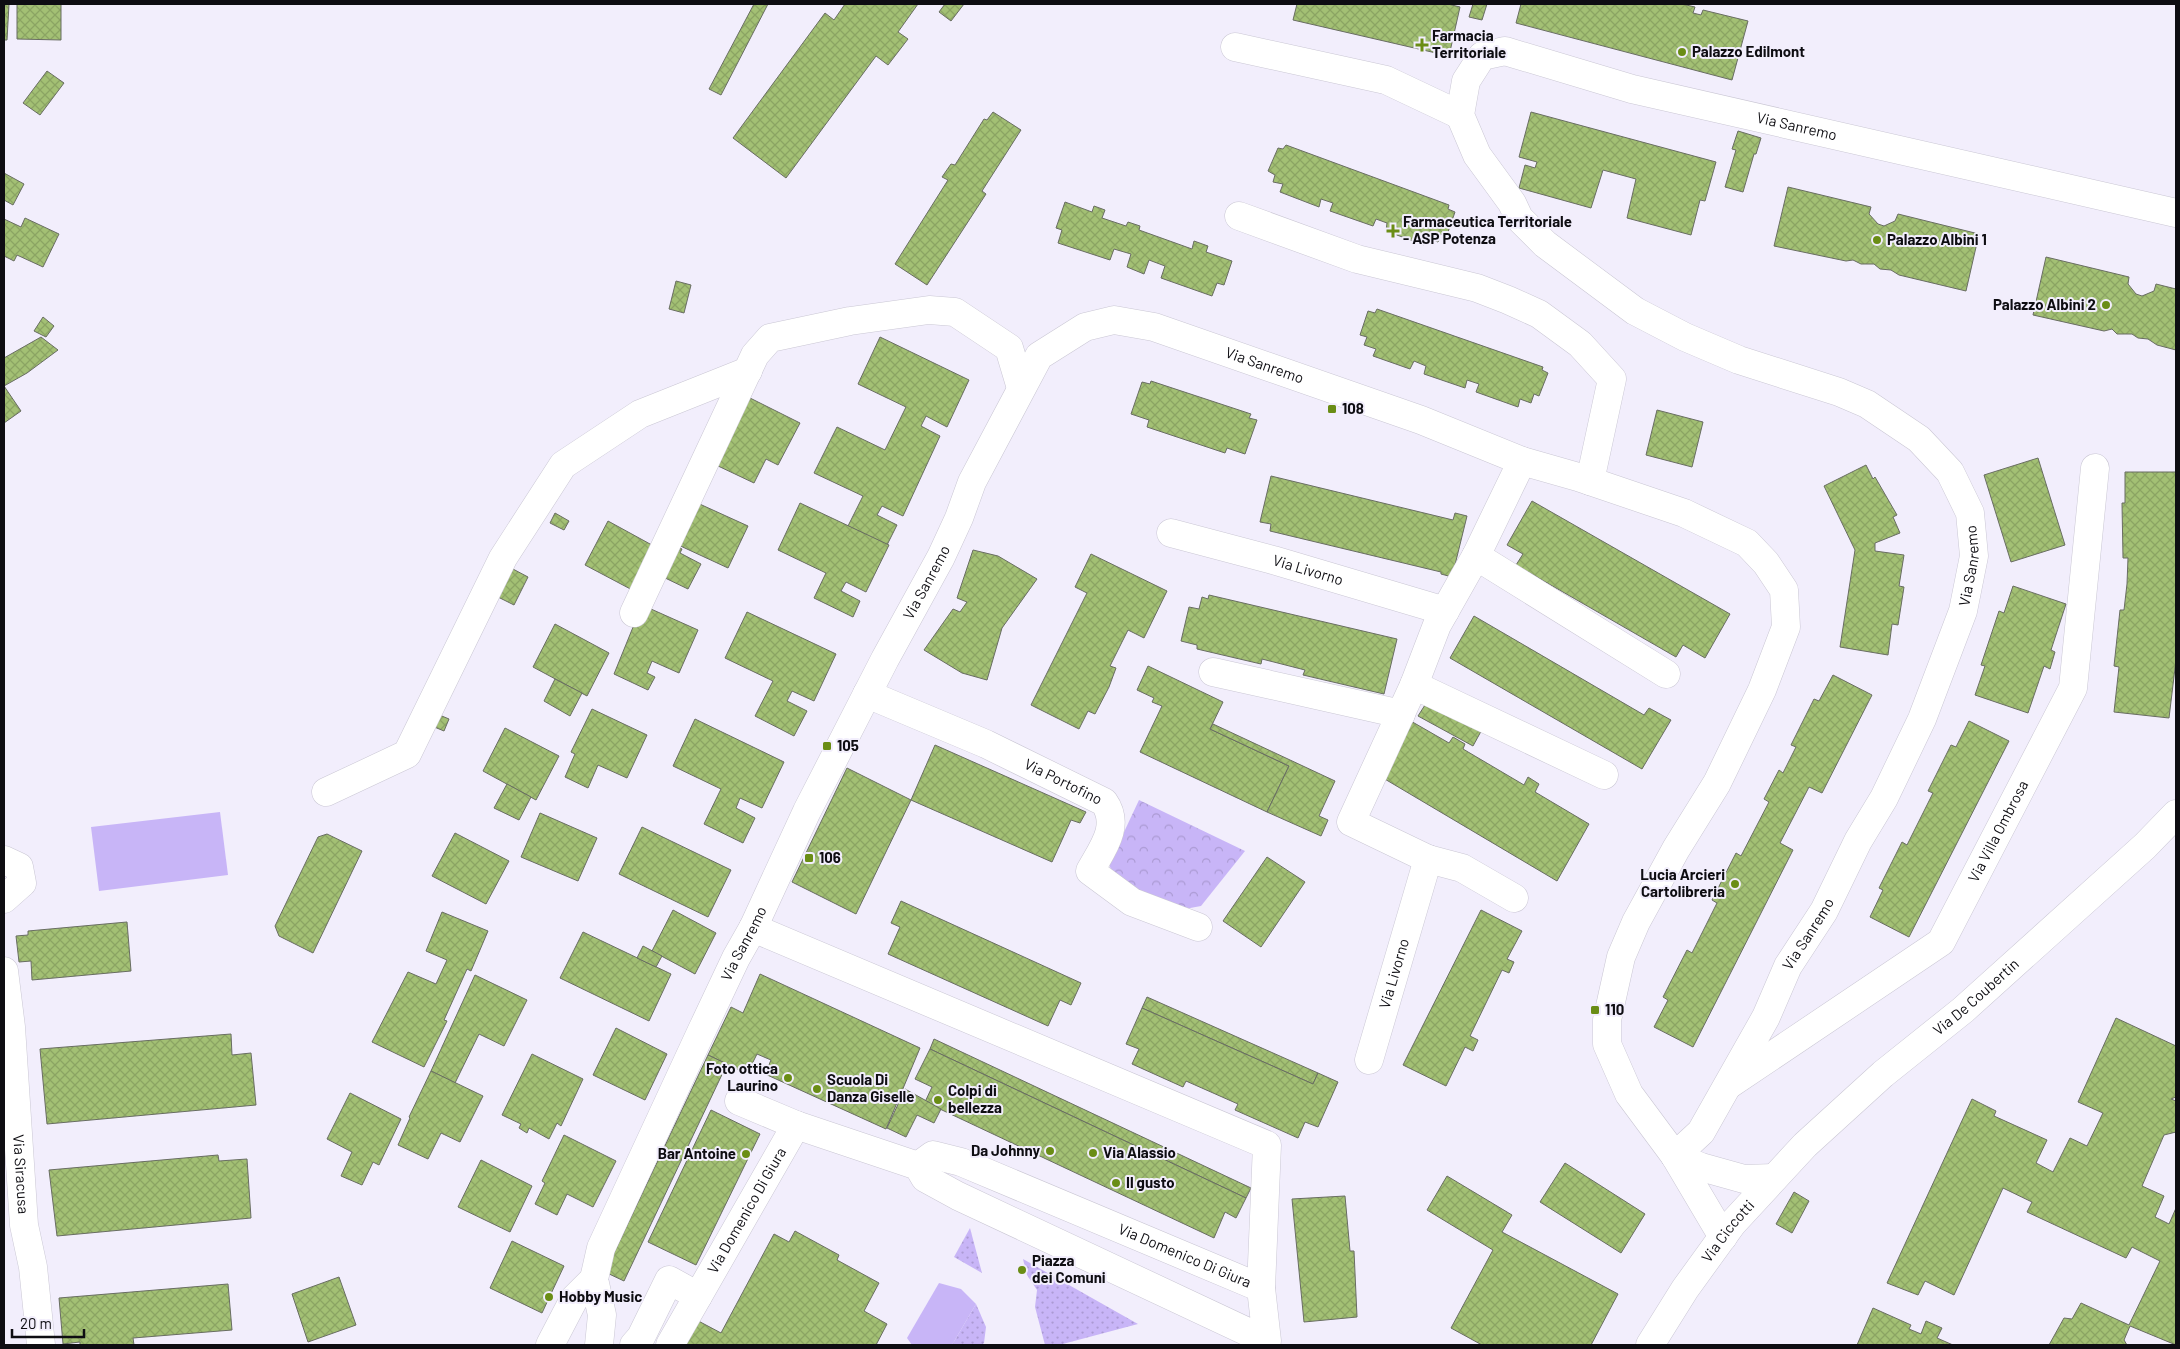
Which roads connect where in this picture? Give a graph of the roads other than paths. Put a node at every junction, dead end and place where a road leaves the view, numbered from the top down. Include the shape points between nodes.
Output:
1 (1235, 47) dead end
2 (1460, 115) junction
3 (2176, 213) edge
4 (1239, 216) dead end
5 (748, 371) junction
6 (1021, 388) junction
7 (1522, 461) junction
8 (2095, 468) dead end
9 (1590, 481) junction
10 (1171, 533) dead end
11 (1476, 556) junction
12 (1445, 611) junction
13 (634, 613) dead end
14 (1213, 672) dead end
15 (1666, 674) dead end
16 (1414, 685) junction
17 (867, 694) junction
18 (1401, 714) junction
19 (1604, 775) dead end
20 (326, 792) dead end
21 (2176, 814) edge
22 (1428, 859) junction
23 (4, 860) edge
24 (1514, 898) dead end
25 (4, 899) edge
26 (1198, 927) dead end
27 (753, 928) junction
28 (4, 971) edge
29 (1368, 1060) dead end
30 (1726, 1086) junction
31 (739, 1100) dead end
32 (796, 1125) junction
33 (1675, 1156) junction
34 (918, 1166) junction
35 (1774, 1178) junction
36 (1723, 1237) junction
37 (594, 1279) junction
38 (1261, 1288) junction
39 (698, 1296) junction
40 (34, 1345) edge
41 (550, 1345) edge
42 (600, 1345) edge
43 (634, 1345) edge
44 (670, 1345) edge
45 (1650, 1345) edge

1 - 2 street via 1386,80
2 - 3 street, Via Sanremo via 1466,81 1482,56 1505,51 1632,89
2 - 30 street, Via Sanremo via 1477,155 1519,218 1545,244 1635,312 1740,360 1867,404 1919,439 1950,472 1970,513 1974,556 1962,612 1922,719 1824,911 1788,966 1766,1017
4 - 9 street via 1357,258 1477,288 1539,314 1580,344 1612,379
5 - 6 street via 755,355 770,338 850,321 929,310 954,312 1009,348
5 - 13 street
5 - 20 street via 640,414 563,465 502,558 407,754
6 - 7 street, Via Sanremo via 1039,356 1085,327 1114,320 1154,328 1307,380 1463,436
6 - 17 street, Via Sanremo via 972,482 941,557
7 - 9 street, Via Sanremo
7 - 11 street
8 - 30 street, Via Villa Ombrosa via 2073,688 1941,942
9 - 33 street, Via Sanremo via 1684,512 1747,543 1766,563 1784,590 1786,626 1762,690 1717,783 1636,922 1621,957 1607,1020 1607,1044 1629,1094
10 - 12 street, Via Livorno
11 - 12 street
11 - 15 street
12 - 16 street
14 - 18 street
16 - 18 street
16 - 19 street
17 - 26 street, Via Portofino via 986,744 1104,802 1111,812 1112,830 1090,871 1132,902
17 - 27 street, Via Sanremo via 807,811
18 - 22 street via 1351,822
21 - 35 street, Via De Coubertin via 2145,846 1963,1010 1883,1074
22 - 24 street via 1462,868
22 - 29 street, Via Livorno
23 - 25 street via 19,868 22,883
27 - 37 street, Via Sanremo via 727,976 601,1248
27 - 38 street via 1267,1145
28 - 40 street, Via Siracusa via 12,1027 24,1226 33,1267
30 - 33 street, Via Sanremo via 1701,1132
31 - 32 street, Via Domenico Di Giura
32 - 34 street, Via Domenico Di Giura
32 - 39 street, Via Domenico Di Giura
33 - 35 street via 1744,1179
33 - 36 street, Via Sanremo
34 - 38 street, Via Domenico Di Giura via 932,1155 961,1162
34 - 38 street, Via Domenico Di Giura via 925,1178 958,1196 1266,1341
35 - 36 street, Via Ciccotti
36 - 45 street, Via Ciccotti
37 - 41 street via 574,1299
37 - 42 street, Via Sanremo via 602,1315
39 - 43 street via 669,1280
39 - 44 street, Via Domenico Di Giura

